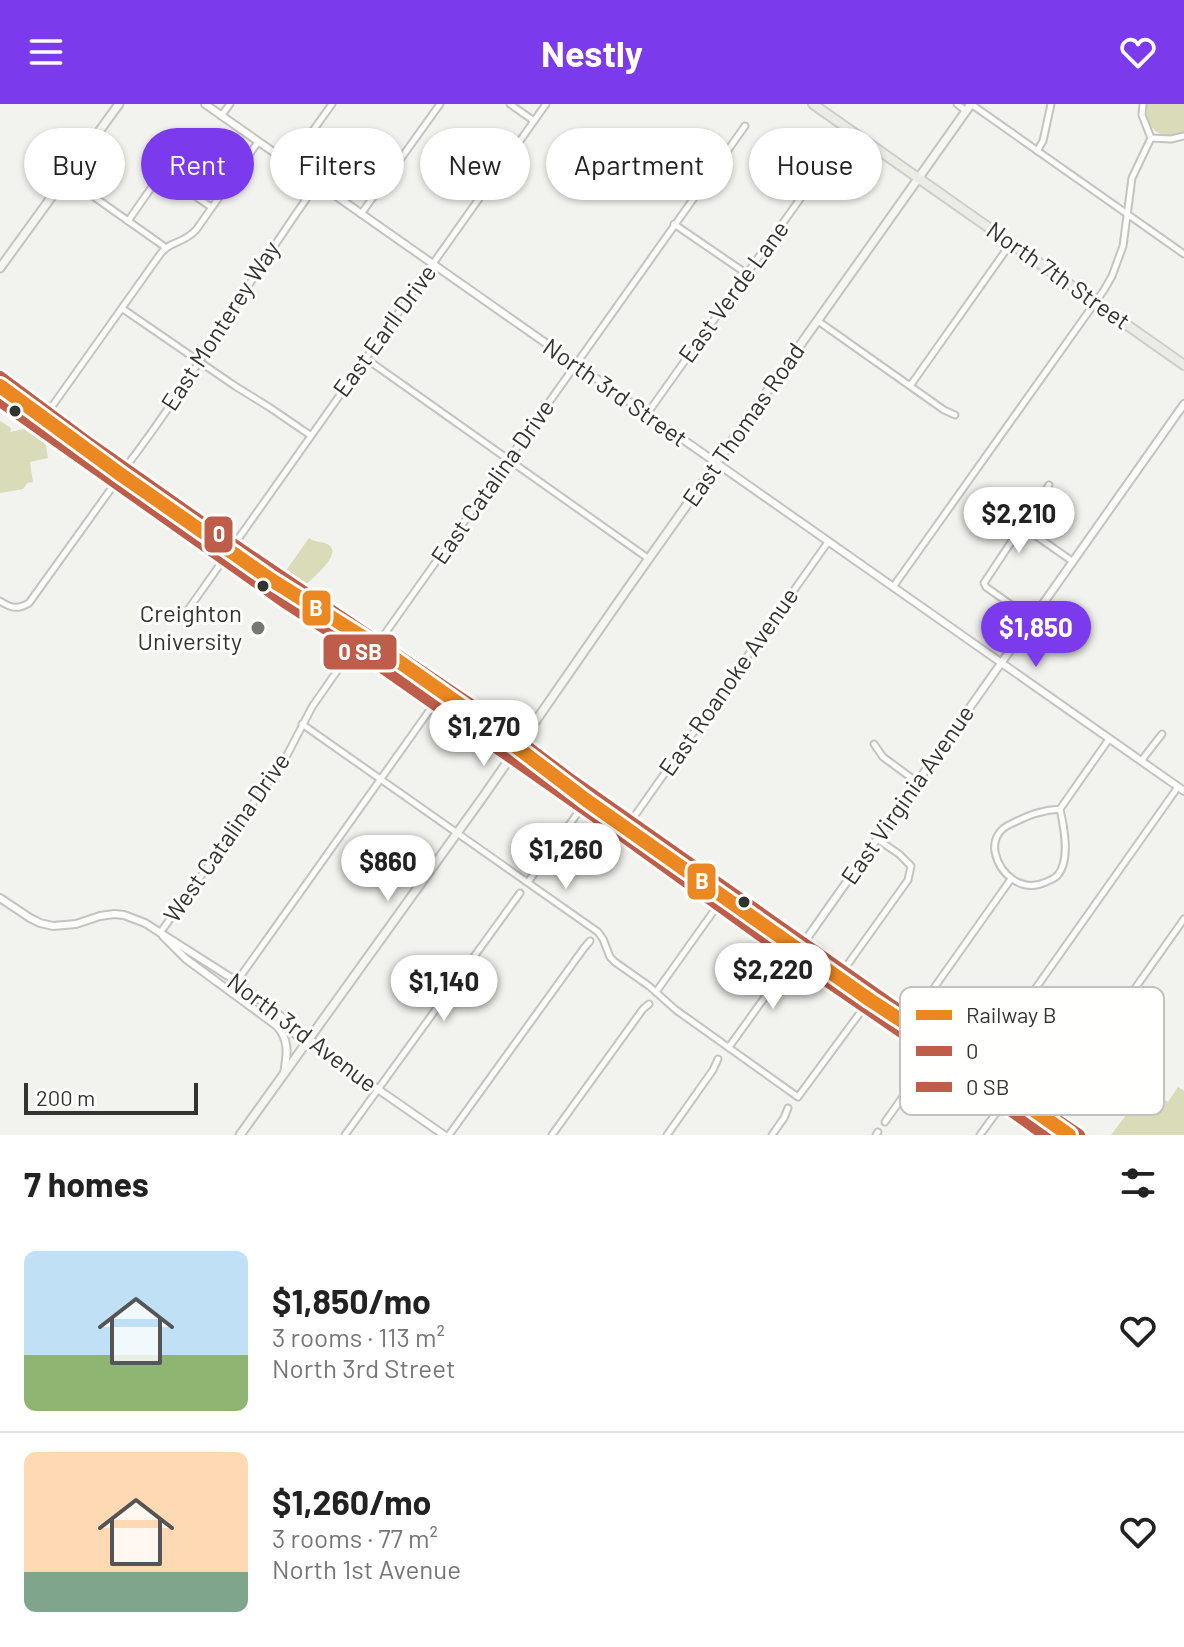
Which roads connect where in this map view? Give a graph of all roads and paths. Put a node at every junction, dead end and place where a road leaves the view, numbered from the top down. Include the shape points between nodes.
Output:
1 (119, 104) edge
2 (205, 104) edge
3 (230, 104) edge
4 (332, 104) edge
5 (440, 104) edge
6 (510, 104) edge
7 (546, 104) edge
8 (813, 104) edge
9 (957, 104) edge
10 (1051, 104) edge
11 (1143, 104) edge
12 (970, 106) edge
13 (221, 116) junction
14 (534, 121) junction
15 (745, 126) dead end
16 (101, 128) edge
17 (315, 128) edge
18 (846, 128) edge
19 (1184, 136) edge
20 (1151, 138) junction
21 (258, 142) junction
22 (270, 151) edge
23 (1037, 151) junction
24 (882, 152) edge
25 (920, 178) junction
26 (49, 200) edge
27 (98, 200) edge
28 (305, 200) edge
29 (340, 200) edge
30 (799, 200) edge
31 (212, 208) junction
32 (360, 214) junction
33 (1127, 214) junction
34 (128, 221) junction
35 (674, 224) junction
36 (1011, 243) junction
37 (165, 247) junction
38 (1183, 253) edge
39 (432, 265) junction
40 (0, 268) edge
41 (747, 274) junction
42 (1096, 303) junction
43 (123, 309) junction
44 (818, 321) junction
45 (365, 358) junction
46 (200, 363) junction
47 (575, 365) junction
48 (1184, 365) edge
49 (0, 377) edge
50 (910, 386) junction
51 (0, 401) edge
52 (1184, 404) edge
53 (48, 412) junction
54 (646, 415) junction
55 (955, 415) dead end
56 (310, 435) junction
57 (508, 459) junction
58 (716, 465) junction
59 (125, 468) junction
60 (116, 482) junction
61 (1049, 485) dead end
62 (1022, 526) junction
63 (828, 542) junction
64 (234, 544) junction
65 (224, 558) junction
66 (649, 559) junction
67 (1072, 561) junction
68 (893, 587) junction
69 (0, 601) edge
70 (185, 614) dead end
71 (1031, 619) junction
72 (326, 629) junction
73 (343, 640) junction
74 (379, 642) junction
75 (364, 654) junction
76 (344, 661) junction
77 (1000, 663) junction
78 (434, 704) junction
79 (302, 724) junction
80 (1162, 734) dead end
81 (1109, 739) junction
82 (520, 744) junction
83 (874, 744) dead end
84 (510, 757) junction
85 (1141, 761) junction
86 (381, 778) junction
87 (917, 782) junction
88 (1181, 789) edge
89 (582, 807) junction
90 (1060, 809) junction
91 (631, 821) junction
92 (457, 832) junction
93 (877, 839) junction
94 (1011, 879) junction
95 (528, 882) junction
96 (520, 893) dead end
97 (0, 898) edge
98 (718, 905) junction
99 (1184, 919) edge
100 (160, 933) junction
101 (590, 941) dead end
102 (798, 950) junction
103 (843, 971) junction
104 (236, 981) junction
105 (935, 987) edge
106 (1038, 987) edge
107 (1136, 987) edge
108 (230, 991) junction
109 (656, 992) junction
110 (649, 1004) dead end
111 (865, 1006) junction
112 (900, 1011) edge
113 (268, 1018) junction
114 (900, 1031) edge
115 (308, 1040) junction
116 (729, 1047) junction
117 (718, 1059) dead end
118 (284, 1074) junction
119 (378, 1090) junction
120 (900, 1101) edge
121 (788, 1108) dead end
122 (994, 1115) edge
123 (1017, 1115) edge
124 (1050, 1115) edge
125 (885, 1122) dead end
126 (240, 1135) edge
127 (345, 1135) edge
128 (446, 1135) edge
129 (552, 1135) edge
130 (667, 1135) edge
131 (772, 1135) edge
132 (980, 1135) edge
133 (1045, 1135) edge
134 (1079, 1135) edge

1 - 16 main road
2 - 13 street, North 3rd Street
3 - 13 street
4 - 17 street
5 - 32 street
6 - 14 street
7 - 14 street, East Earll Drive
8 - 18 main road, North 7th Street
9 - 12 street
10 - 23 street
11 - 20 street
12 - 23 street
12 - 25 main road, East Thomas Road
13 - 21 street, North 3rd Street
14 - 39 street, East Earll Drive
15 - 35 street, East Catalina Drive
19 - 20 street
20 - 33 street via 1132,178
21 - 22 street, North 3rd Street
21 - 31 street
23 - 33 street
24 - 25 main road, North 7th Street
25 - 36 main road, North 7th Street
25 - 44 main road, East Thomas Road
26 - 40 main road
27 - 34 street
28 - 46 street, East Monterey Way
29 - 32 street, North 3rd Street
30 - 41 street, East Verde Lane
31 - 34 street via 162,177
31 - 37 street via 190,237
32 - 39 street, North 3rd Street
33 - 38 street
33 - 42 street via 1121,254
34 - 37 street
35 - 41 street
35 - 47 street, East Catalina Drive
36 - 42 main road, North 7th Street
36 - 50 street
37 - 43 street
39 - 45 street, East Earll Drive
39 - 47 street, North 3rd Street
41 - 54 street, East Verde Lane
42 - 48 main road, North 7th Street
42 - 68 street
43 - 46 street
43 - 53 street
44 - 50 street
44 - 58 main road, East Thomas Road
45 - 56 street, East Earll Drive
45 - 57 street
46 - 56 street
46 - 59 street, East Monterey Way
47 - 54 street, North 3rd Street
47 - 57 street, East Catalina Drive
49 - 53 main road
50 - 55 street
51 - 60 main road
52 - 67 street, East Virginia Avenue
53 - 59 main road
54 - 58 street, North 3rd Street
56 - 64 street, East Earll Drive
57 - 66 street
57 - 74 street, East Catalina Drive
58 - 63 street, North 3rd Street
58 - 66 main road, East Thomas Road
59 - 64 main road
60 - 65 main road
60 - 69 street via 29,603 21,608
61 - 62 street
62 - 67 street
62 - 71 street via 984,583
63 - 68 street, North 3rd Street
63 - 91 street, East Roanoke Avenue
64 - 65 street, East Earll Drive
64 - 74 main road
65 - 70 street, East Earll Drive
65 - 72 main road
66 - 82 main road, East Thomas Road
67 - 71 street, East Virginia Avenue
68 - 77 street, North 3rd Street
71 - 77 street, East Virginia Avenue
72 - 73 main road
72 - 74 main road via 358,645
73 - 75 main road
73 - 76 street via 348,648
74 - 82 main road
75 - 76 street
75 - 78 main road
76 - 79 street, West Catalina Drive
77 - 81 street, North 3rd Street
77 - 87 street, East Virginia Avenue
78 - 84 main road
78 - 86 street
79 - 86 street
79 - 100 street, West Catalina Drive via 285,759
80 - 85 street
81 - 85 street, North 3rd Street
81 - 90 street
82 - 84 main road, East Thomas Road
82 - 91 main road
83 - 87 street
84 - 89 main road
84 - 92 main road, East Thomas Road
85 - 88 street, North 3rd Street
86 - 92 street
86 - 104 street
87 - 93 street, East Virginia Avenue
88 - 106 street
89 - 95 street
89 - 98 main road
90 - 94 street via 1065,844 1057,876 1032,885
90 - 94 street via 1043,810 997,834 997,860
91 - 102 main road
92 - 95 street
92 - 115 main road, East Thomas Road
93 - 102 street, East Virginia Avenue
93 - 103 street via 906,860 910,874
94 - 105 street
95 - 109 street via 598,932 610,957
96 - 119 street
97 - 100 street, North 3rd Avenue via 46,925 124,915
98 - 102 main road
98 - 109 street
99 - 107 street
100 - 104 street, North 3rd Avenue
100 - 108 street, North 3rd Avenue
101 - 128 street
102 - 103 main road
102 - 111 main road
102 - 116 street
103 - 112 main road
104 - 108 street
104 - 115 street, North 3rd Avenue
108 - 113 street, North 3rd Avenue
109 - 116 street
110 - 129 street
111 - 114 main road
111 - 116 street via 798,1097
113 - 115 main road
113 - 118 street, North 3rd Avenue via 286,1038
115 - 118 main road, East Thomas Road
115 - 119 street, North 3rd Avenue
117 - 130 street
118 - 126 main road, East Thomas Road
119 - 127 street
119 - 128 street, North 3rd Avenue
120 - 125 street
121 - 131 street
122 - 132 street
123 - 133 main road
124 - 134 main road

